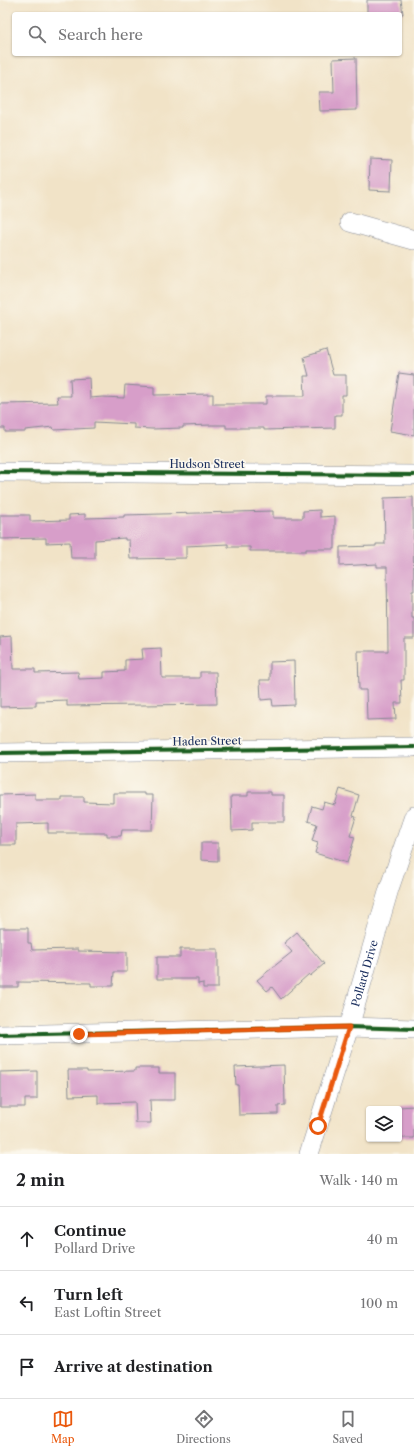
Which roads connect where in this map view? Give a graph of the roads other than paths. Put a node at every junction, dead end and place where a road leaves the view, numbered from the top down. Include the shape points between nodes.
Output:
1 (350, 222) dead end
2 (414, 240) edge
3 (0, 472) edge
4 (414, 475) edge
5 (414, 747) edge
6 (0, 753) edge
7 (414, 816) edge
8 (349, 1027) junction
9 (414, 1029) edge
10 (0, 1035) edge
11 (309, 1154) edge

1 - 2 street
3 - 4 street, Hudson Street
5 - 6 street, Haden Street
7 - 8 street, Pollard Drive via 389,889
8 - 9 street
8 - 10 street
8 - 11 street, Pollard Drive

